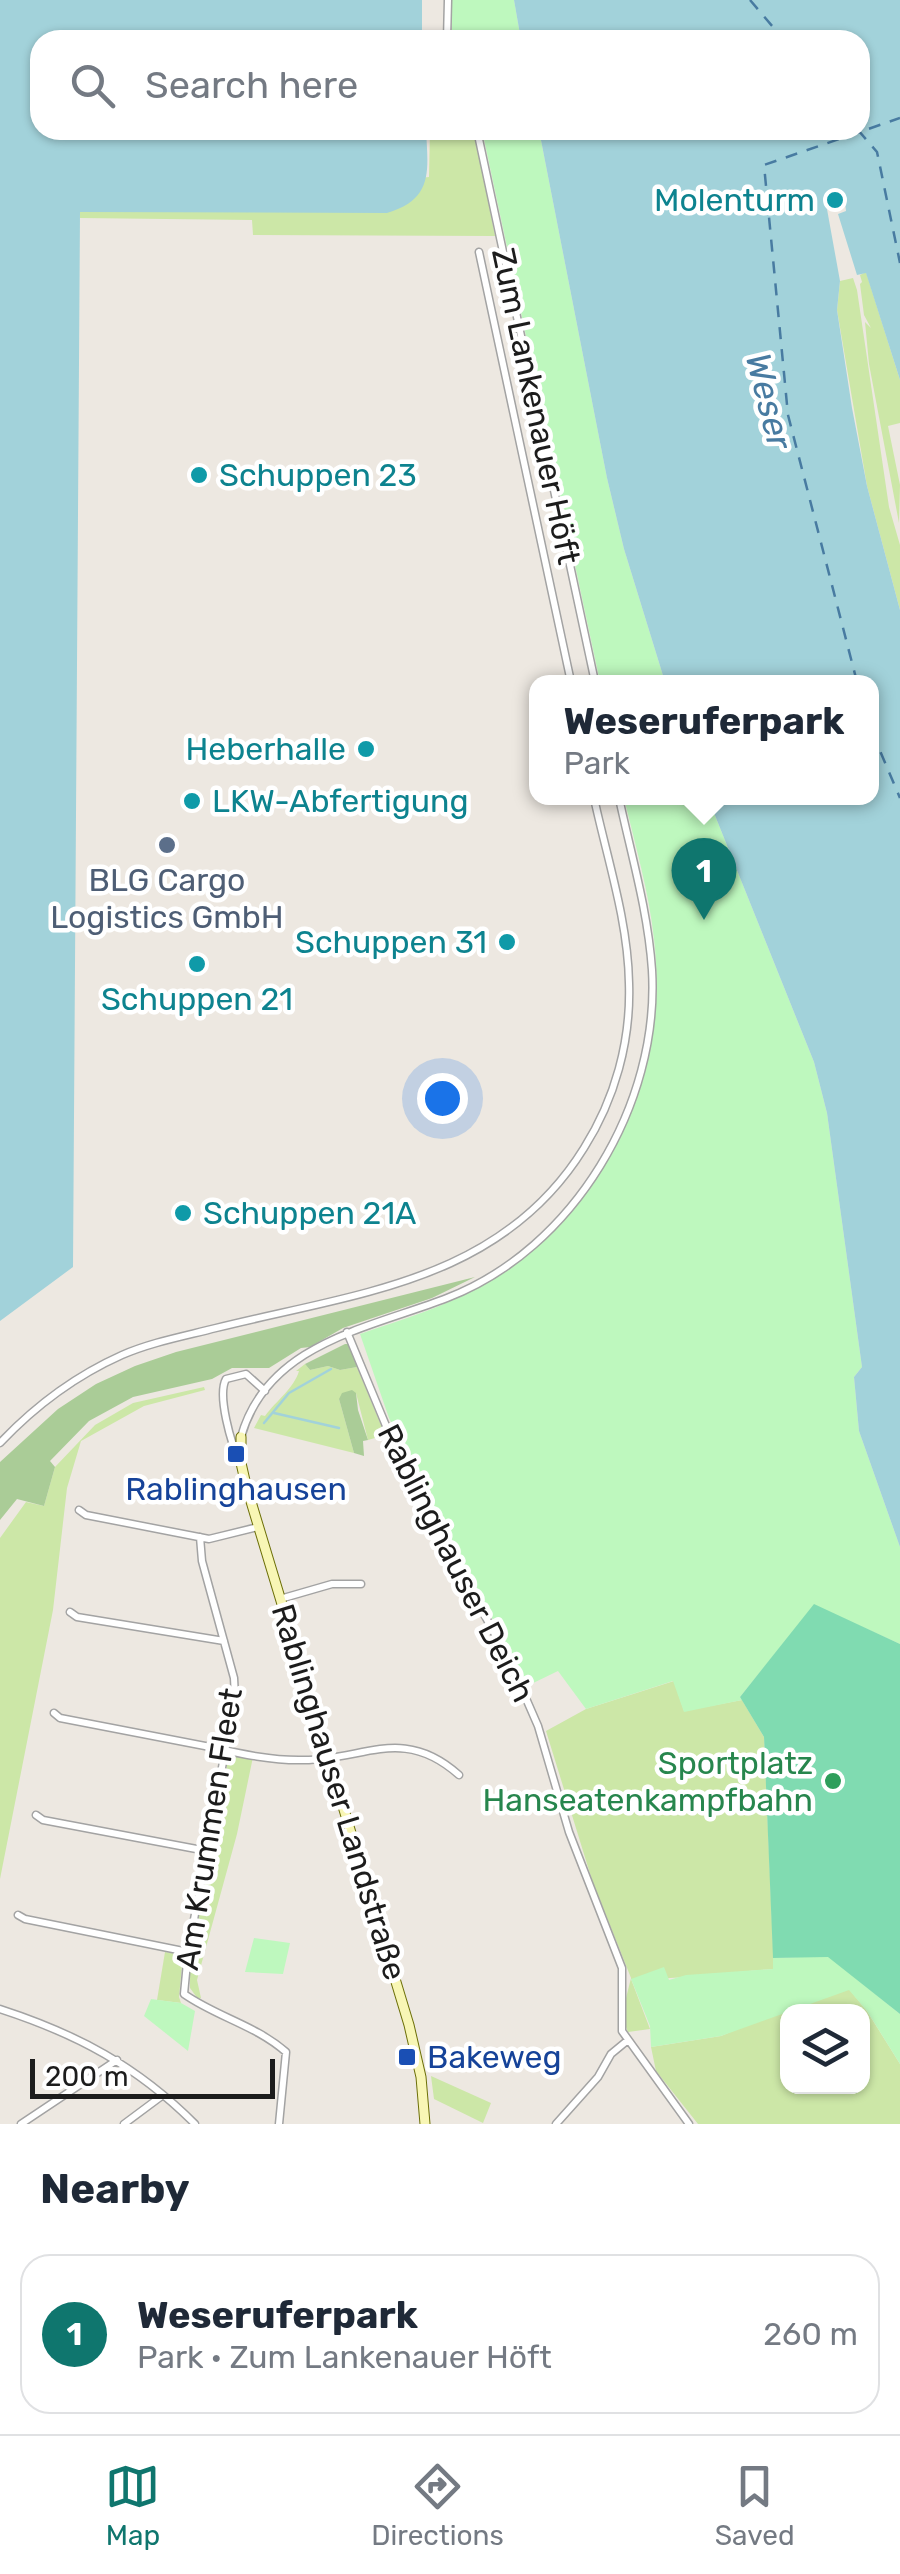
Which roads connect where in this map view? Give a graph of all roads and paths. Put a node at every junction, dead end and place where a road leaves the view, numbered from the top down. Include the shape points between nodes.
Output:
1 (448, 0) edge
2 (447, 30) edge
3 (479, 140) edge
4 (478, 252) dead end
5 (569, 675) edge
6 (594, 675) edge
7 (595, 805) edge
8 (621, 805) edge
9 (346, 1332) junction
10 (265, 1391) junction
11 (242, 1437) joint
12 (0, 1443) edge
13 (241, 1463) junction
14 (78, 1510) dead end
15 (258, 1527) junction
16 (200, 1537) junction
17 (360, 1584) dead end
18 (280, 1598) junction
19 (70, 1612) dead end
20 (224, 1642) junction
21 (54, 1713) dead end
22 (226, 1750) junction
23 (328, 1759) junction
24 (458, 1774) dead end
25 (36, 1815) dead end
26 (207, 1851) junction
27 (18, 1915) dead end
28 (188, 1952) junction
29 (0, 2008) edge
30 (628, 2040) junction
31 (117, 2060) junction
32 (163, 2095) junction
33 (21, 2124) edge
34 (124, 2124) edge
35 (195, 2124) edge
36 (278, 2124) edge
37 (424, 2124) edge
38 (556, 2124) edge
39 (689, 2124) edge

1 - 2 street
3 - 6 street, Zum Lankenauer Höft
4 - 5 street
7 - 12 street via 627,956 626,1037 597,1126 540,1206 486,1248 428,1274 122,1356 74,1380
8 - 9 street via 652,974 646,1052 602,1164 521,1254 450,1297
9 - 10 street via 296,1360
9 - 30 street, Rablinghauser Deich via 398,1457 538,1726 569,1832 622,1968 621,2025
10 - 11 street
10 - 13 street, Rablinghauser Landstraße via 246,1374 222,1386
11 - 13 street, Rablinghauser Landstraße
13 - 15 street, Rablinghauser Landstraße
14 - 16 street
15 - 16 street
15 - 18 street, Rablinghauser Landstraße
16 - 20 street, Am Krummen Fleet
17 - 18 street
18 - 23 street, Rablinghauser Landstraße
19 - 20 street
20 - 22 street, Am Krummen Fleet via 235,1697
21 - 22 street
22 - 23 street via 280,1760
22 - 26 street, Am Krummen Fleet
23 - 24 street via 376,1747 413,1747
23 - 37 street, Rablinghauser Landstraße via 409,2026
25 - 26 street
26 - 28 street, Am Krummen Fleet
27 - 28 street
28 - 36 street, Am Krummen Fleet via 184,1994 268,2036 286,2052
29 - 31 street
30 - 38 street
30 - 39 street, Rablinghauser Deich
31 - 32 street
31 - 33 street
32 - 34 street
32 - 35 street

